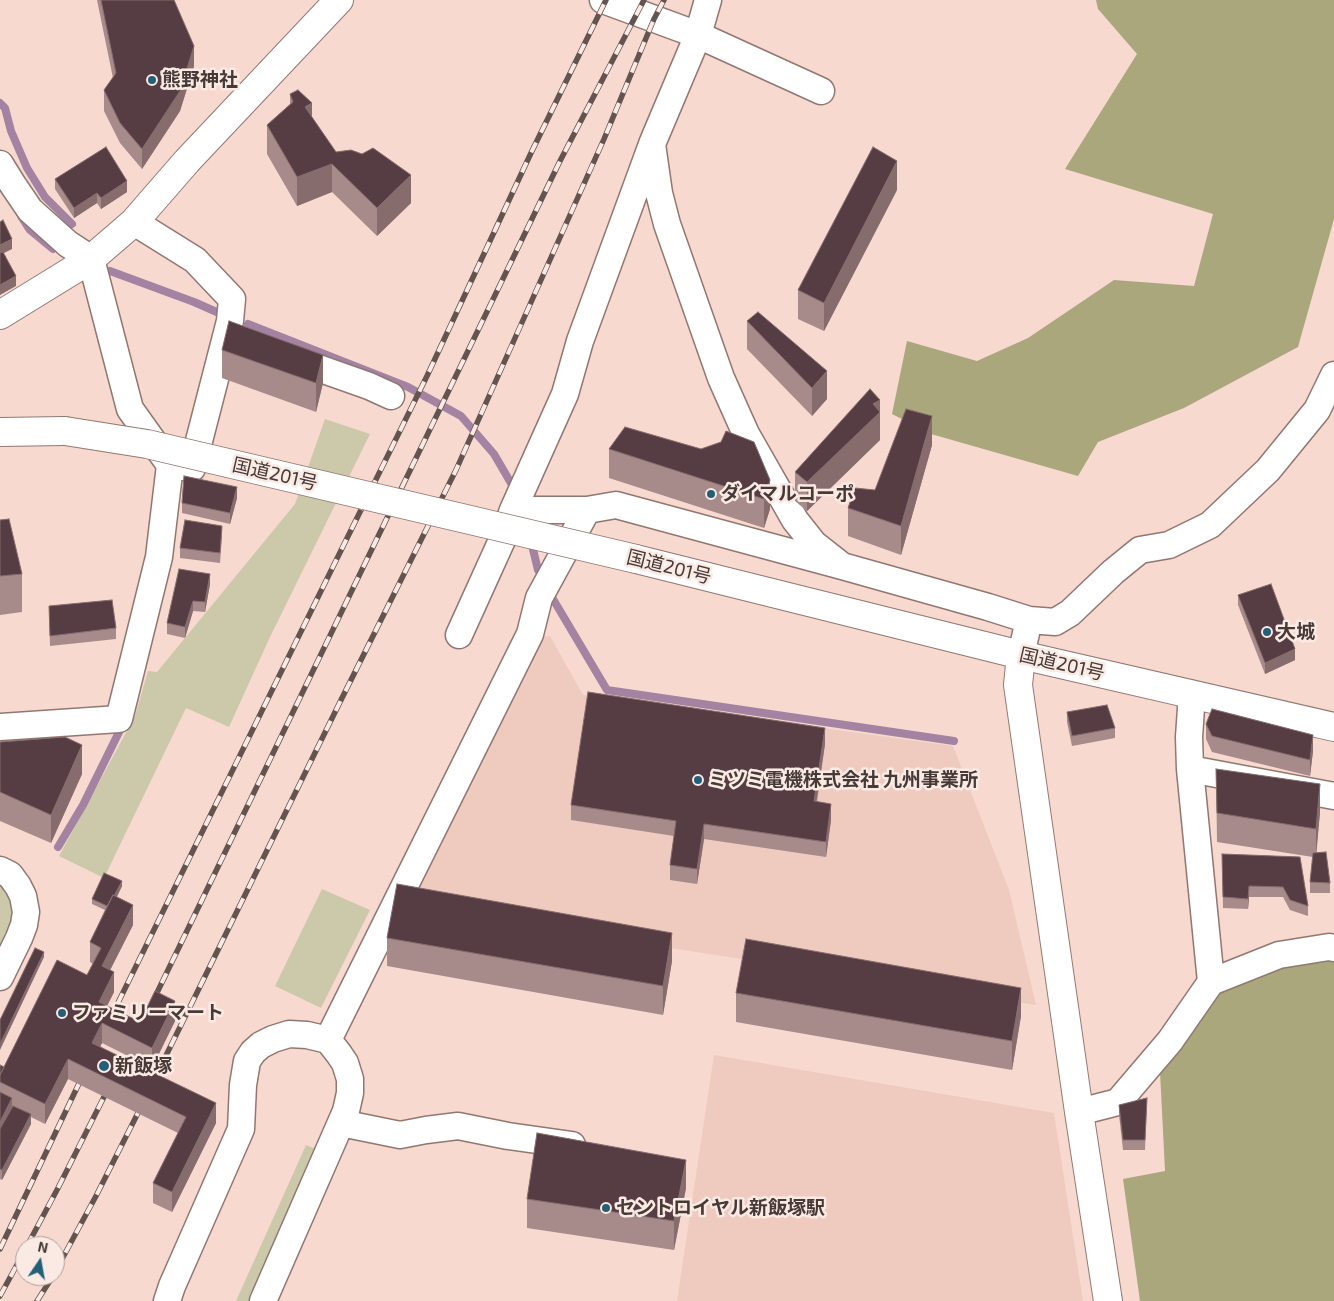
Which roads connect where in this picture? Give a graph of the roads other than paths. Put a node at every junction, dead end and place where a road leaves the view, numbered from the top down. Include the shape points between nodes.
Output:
1 (339, 0) edge
2 (604, 0) edge
3 (708, 0) edge
4 (698, 35) junction
5 (821, 91) dead end
6 (652, 144) junction
7 (0, 164) edge
8 (134, 222) junction
9 (91, 260) junction
10 (0, 315) edge
11 (271, 352) edge
12 (1334, 375) edge
13 (391, 396) dead end
14 (0, 432) edge
15 (170, 465) junction
16 (513, 510) junction
17 (587, 510) junction
18 (842, 566) junction
19 (1029, 620) junction
20 (459, 635) dead end
21 (1021, 655) junction
22 (1192, 694) junction
23 (0, 727) edge
24 (1334, 727) edge
25 (1190, 769) junction
26 (1334, 796) edge
27 (0, 870) edge
28 (1334, 948) edge
29 (0, 977) edge
30 (1210, 982) junction
31 (328, 1040) junction
32 (1079, 1112) junction
33 (341, 1123) junction
34 (595, 1149) edge
35 (167, 1301) edge
36 (263, 1301) edge
37 (1108, 1301) edge

1 - 8 main road
2 - 4 street
3 - 4 street
4 - 5 street
4 - 6 street
6 - 16 street via 580,342 565,394
6 - 18 street via 667,224 721,378 746,434 794,520 814,544
7 - 9 street via 30,210
8 - 9 main road
8 - 15 street via 195,260 232,299 230,321 235,339 192,468
9 - 10 main road
9 - 15 street via 130,409
11 - 13 street
12 - 19 street via 1317,410 1268,470 1210,525 1169,544 1140,550 1070,613 1055,622
14 - 21 main road, 国道201号, bridge via 65,432 147,444 636,559
15 - 23 street via 159,557 119,719
16 - 17 street
16 - 20 street
17 - 18 street via 616,505
17 - 31 street via 539,598 530,634
18 - 19 street
19 - 21 street
21 - 22 main road, 国道201号
21 - 32 main road via 1018,685
22 - 24 main road, 国道201号
22 - 25 street
25 - 26 street
25 - 30 street
27 - 29 street via 10,875 18,886 26,912 19,938
28 - 30 street via 1279,955
30 - 32 street via 1170,1041 1118,1102
31 - 33 street via 345,1062 350,1079 350,1093
31 - 35 street via 288,1034 261,1045 247,1061 241,1128
32 - 37 main road
33 - 34 street via 400,1135 458,1126
33 - 36 street

